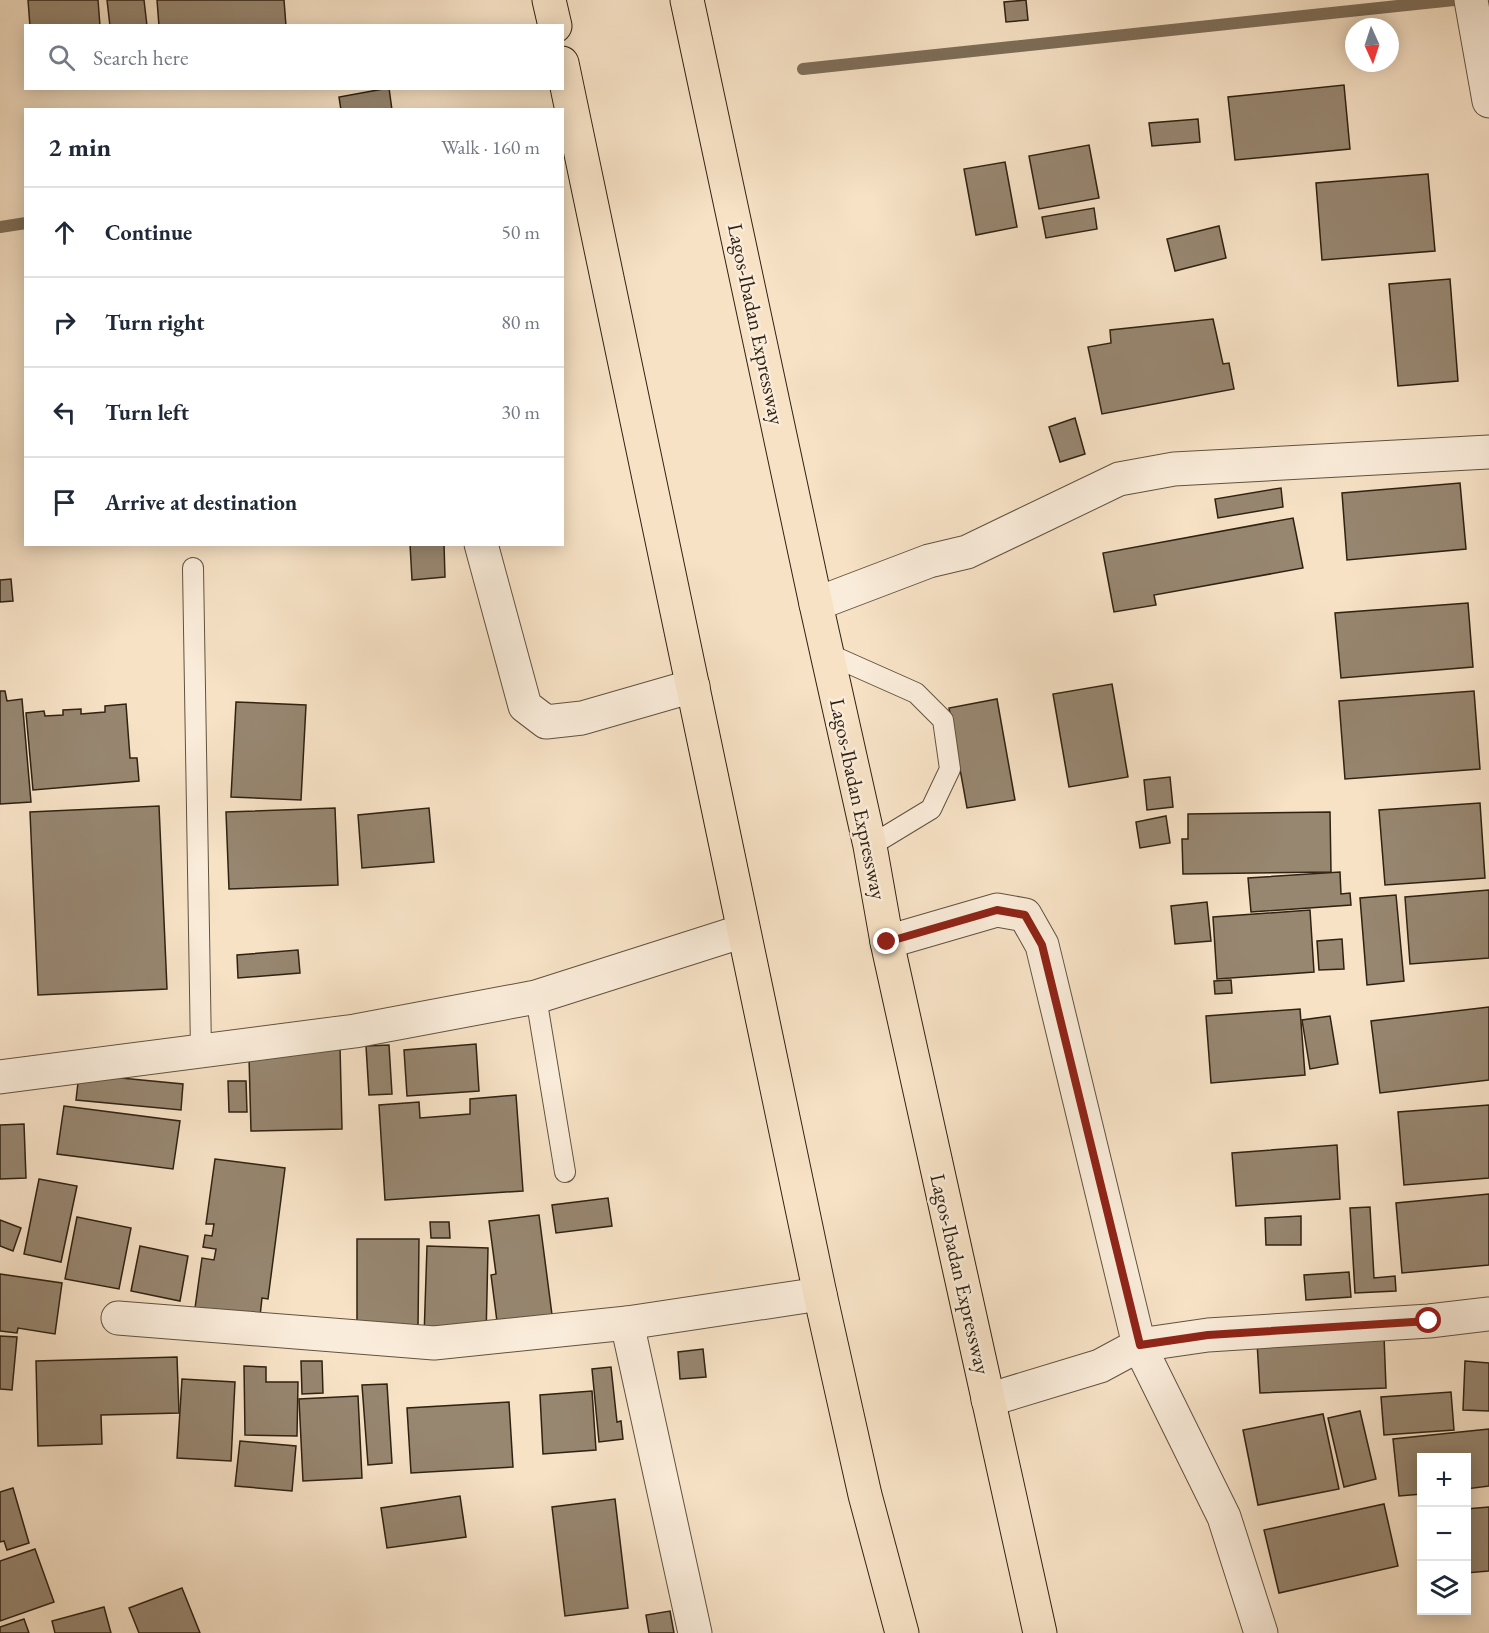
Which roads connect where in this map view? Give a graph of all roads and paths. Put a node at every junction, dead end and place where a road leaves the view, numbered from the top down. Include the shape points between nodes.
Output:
1 (549, 0) edge
2 (687, 0) edge
3 (1472, 9) edge
4 (555, 24) edge
5 (564, 73) edge
6 (1489, 101) edge
7 (1489, 452) edge
8 (482, 546) edge
9 (193, 568) dead end
10 (816, 604) junction
11 (826, 653) junction
12 (693, 686) junction
13 (870, 846) junction
14 (743, 931) junction
15 (887, 942) junction
16 (536, 997) junction
17 (201, 1051) junction
18 (0, 1077) edge
19 (565, 1172) dead end
20 (820, 1294) junction
21 (1489, 1314) edge
22 (118, 1318) dead end
23 (627, 1323) junction
24 (1140, 1345) junction
25 (988, 1400) junction
26 (695, 1633) edge
27 (902, 1633) edge
28 (1040, 1633) edge
29 (1261, 1633) edge

1 - 4 highway
2 - 10 highway, Lagos-Ibadan Expressway
3 - 6 street
5 - 12 highway
7 - 10 street via 1174,470 1119,479 967,552 929,561
8 - 12 street via 525,706 546,722 582,718
9 - 17 lane
10 - 11 highway, Lagos-Ibadan Expressway
11 - 13 highway, Lagos-Ibadan Expressway
11 - 13 lane via 915,693 943,720 950,769 931,809
12 - 14 highway
13 - 15 highway, Lagos-Ibadan Expressway
14 - 16 street
14 - 20 highway
15 - 24 street via 997,910 1025,915 1042,945
15 - 25 highway, Lagos-Ibadan Expressway
16 - 17 street via 355,1031
16 - 19 lane
17 - 18 street
20 - 23 street
20 - 27 highway
21 - 24 street via 1208,1335
22 - 23 street via 434,1343
23 - 26 street
24 - 25 street via 1100,1366
24 - 29 street via 1224,1516
25 - 28 highway, Lagos-Ibadan Expressway

